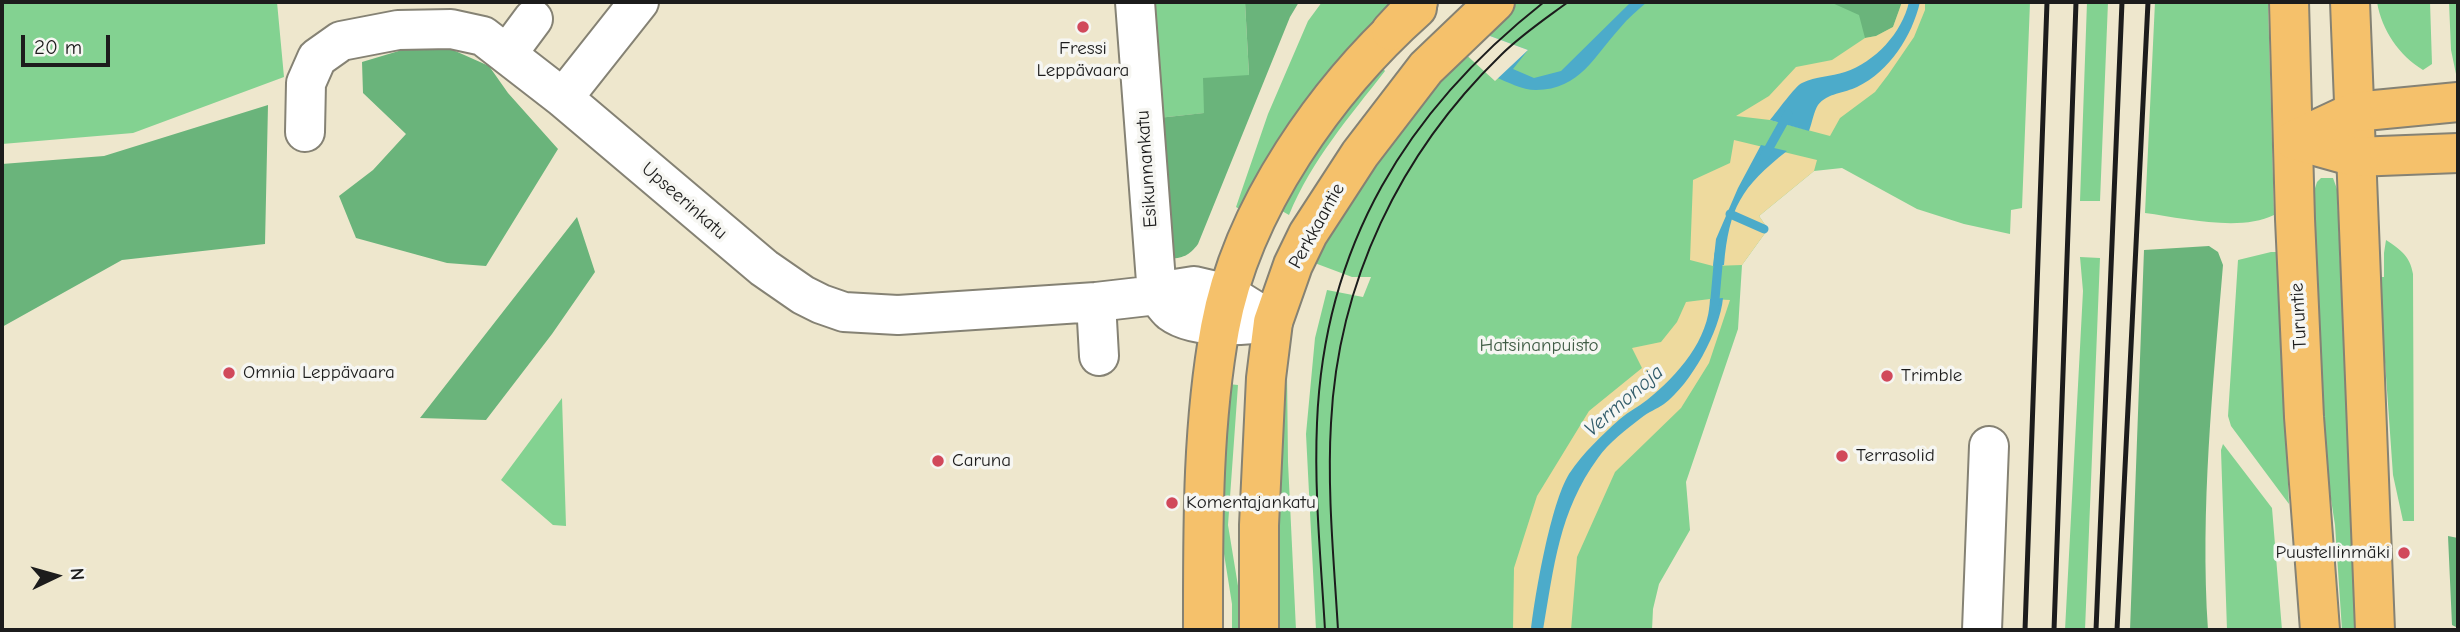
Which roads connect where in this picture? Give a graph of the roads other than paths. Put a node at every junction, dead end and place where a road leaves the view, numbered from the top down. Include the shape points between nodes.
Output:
1 (639, 2) edge
2 (1135, 2) edge
3 (1418, 2) edge
4 (1424, 2) edge
5 (2289, 2) edge
6 (2350, 2) edge
7 (1483, 13) edge
8 (459, 15) edge
9 (533, 19) dead end
10 (1391, 31) junction
11 (507, 54) junction
12 (563, 98) junction
13 (2458, 102) edge
14 (2354, 112) junction
15 (306, 132) dead end
16 (2294, 140) junction
17 (2458, 153) edge
18 (2355, 157) junction
19 (1157, 295) junction
20 (1096, 302) junction
21 (1224, 311) junction
22 (1273, 322) junction
23 (1098, 356) dead end
24 (1989, 446) dead end
25 (1203, 630) edge
26 (1259, 630) edge
27 (1982, 630) edge
28 (2320, 630) edge
29 (2375, 630) edge

1 - 12 street
2 - 19 street, Esikunnankatu
3 - 10 main road
4 - 10 main road
5 - 16 main road, Turuntie
6 - 14 main road
7 - 22 main road, Perkkaantie via 1426,68 1360,154 1308,234
8 - 11 street, Upseerinkatu
8 - 15 street, Upseerinkatu via 341,41 317,58 306,83
9 - 11 street
10 - 21 main road via 1331,99 1278,177 1247,242
11 - 12 street, Upseerinkatu
12 - 20 street, Upseerinkatu via 745,253 803,295 844,312 898,315
13 - 14 main road
14 - 16 main road
14 - 18 main road
16 - 18 main road
16 - 28 main road, Turuntie via 2304,417
17 - 18 main road
18 - 29 main road
19 - 20 street, Upseerinkatu
19 - 21 street, Upseerinkatu via 1194,286
20 - 23 street
21 - 22 street, Upseerinkatu
21 - 25 main road via 1208,433
22 - 26 main road, Perkkaantie via 1259,525
24 - 27 street via 1976,557

